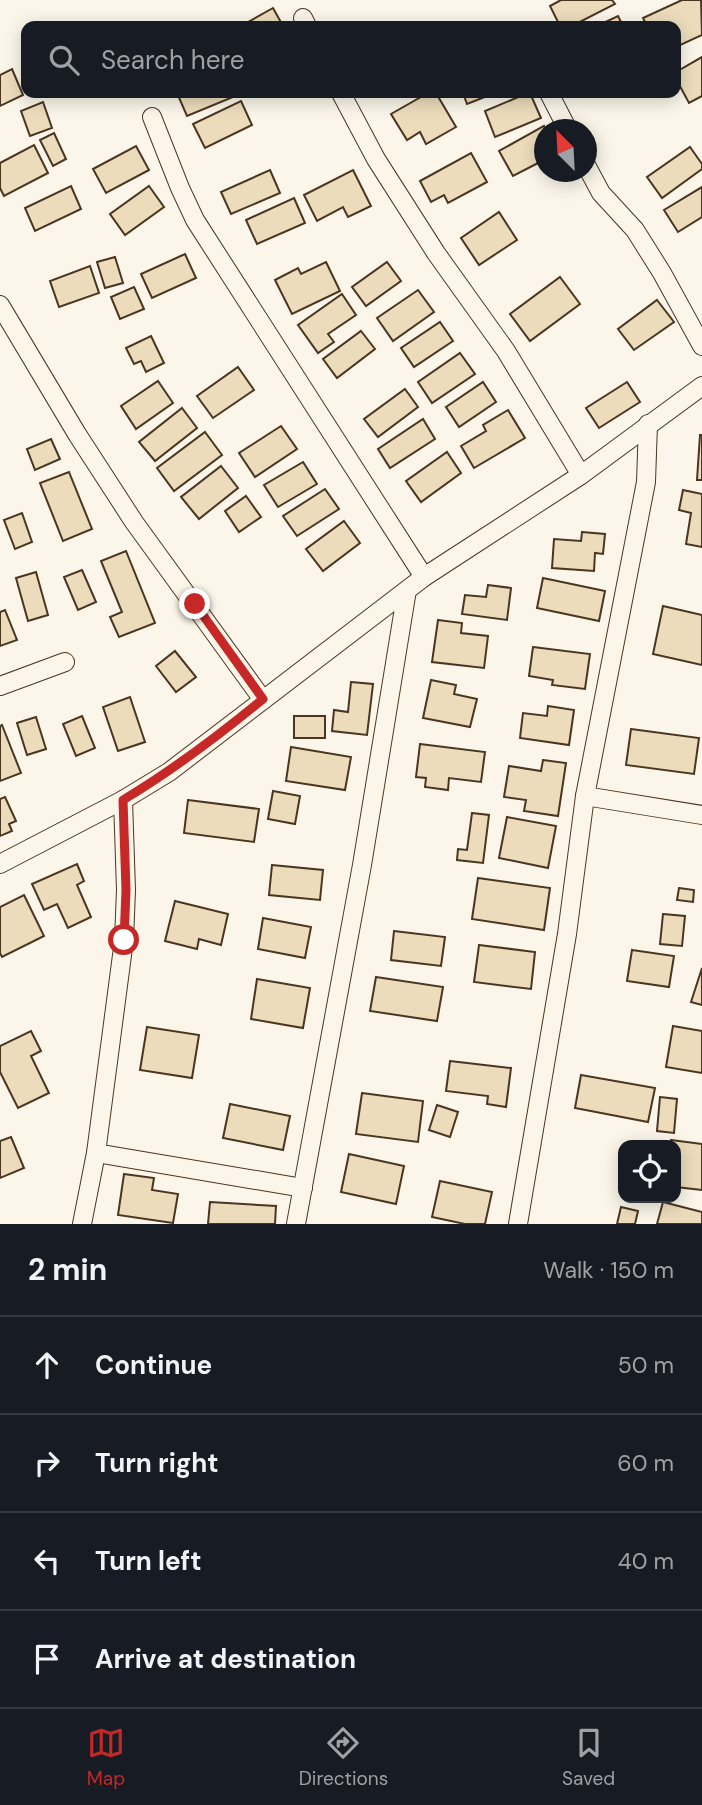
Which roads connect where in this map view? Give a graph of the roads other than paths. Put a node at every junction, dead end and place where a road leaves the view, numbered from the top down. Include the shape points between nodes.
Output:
1 (344, 98) edge
2 (552, 98) edge
3 (152, 117) dead end
4 (562, 119) edge
5 (595, 182) edge
6 (0, 305) edge
7 (702, 346) edge
8 (702, 386) edge
9 (648, 424) junction
10 (581, 475) junction
11 (424, 577) junction
12 (407, 590) junction
13 (65, 662) dead end
14 (0, 687) edge
15 (263, 699) junction
16 (585, 796) junction
17 (123, 800) junction
18 (702, 815) edge
19 (0, 864) edge
20 (96, 1153) junction
21 (303, 1188) junction
22 (82, 1224) edge
23 (296, 1224) edge
24 (518, 1224) edge

1 - 10 street via 376,159 506,351
2 - 4 street
3 - 11 street via 195,220
5 - 7 street via 635,230
6 - 15 street via 134,522
8 - 9 street
9 - 10 street
9 - 16 street via 646,482
10 - 11 street
11 - 12 street
12 - 15 street
12 - 21 street
13 - 14 street
15 - 17 street via 198,752
16 - 18 street
16 - 24 street via 567,934
17 - 19 street
17 - 20 street via 124,940
20 - 21 street
20 - 22 street
21 - 23 street

